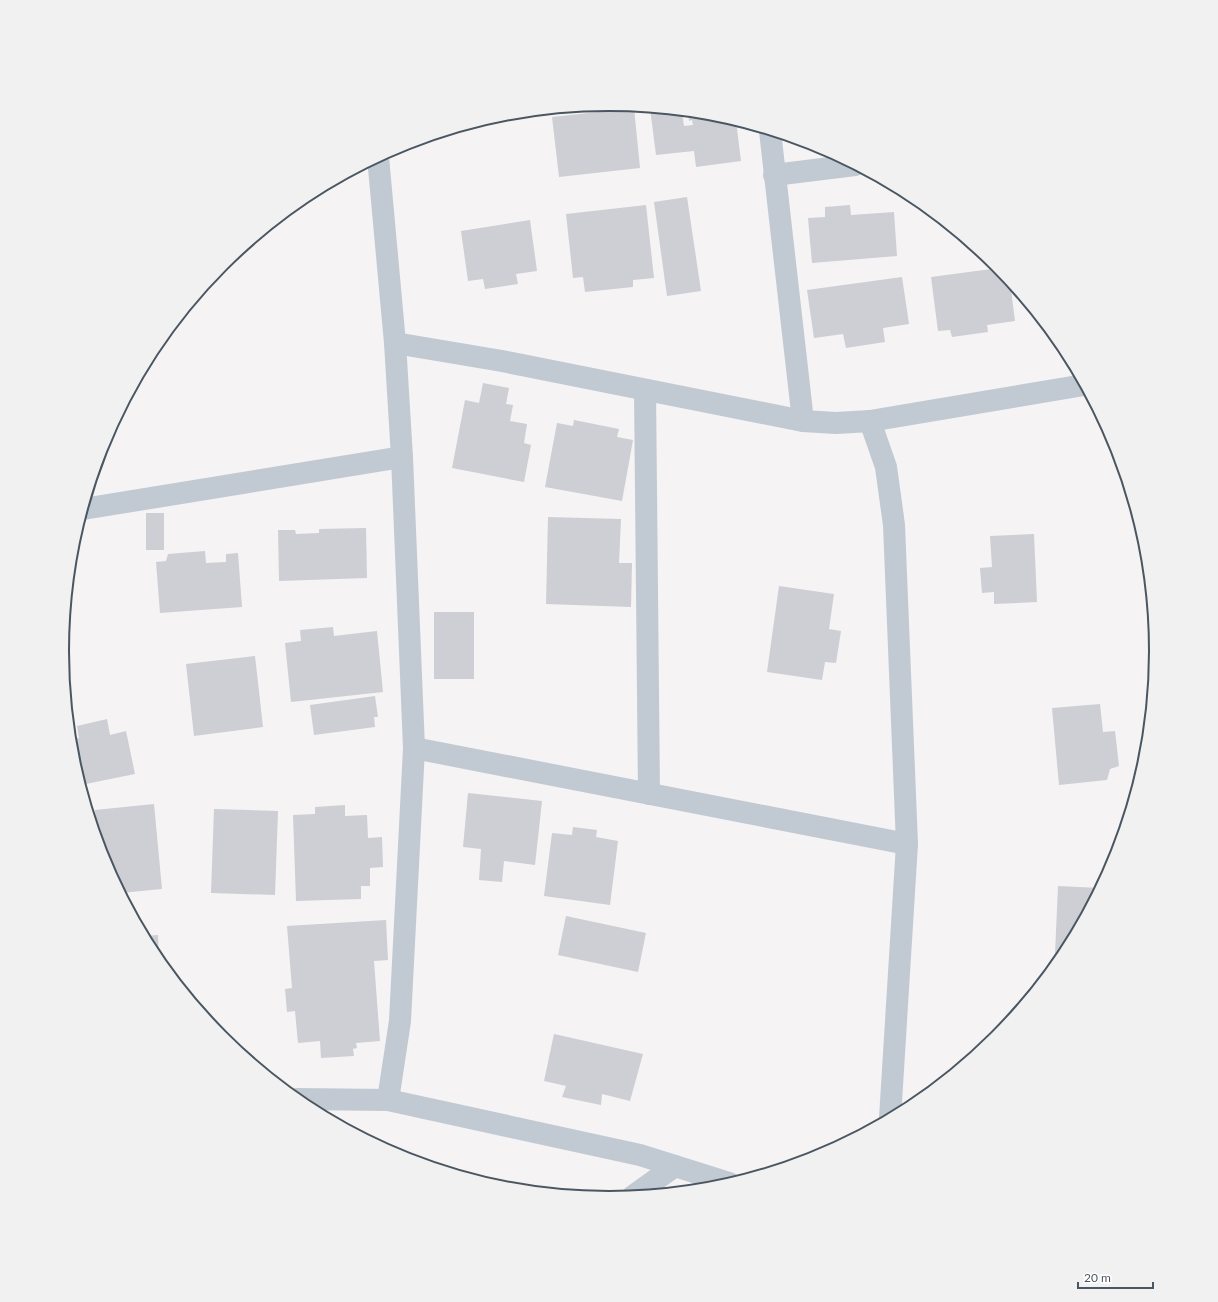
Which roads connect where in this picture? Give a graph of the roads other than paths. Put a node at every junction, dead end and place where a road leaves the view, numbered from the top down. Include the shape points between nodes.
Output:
1 (770, 136) edge
2 (379, 163) edge
3 (846, 166) edge
4 (774, 175) junction
5 (395, 343) junction
6 (1079, 386) edge
7 (645, 390) junction
8 (870, 421) junction
9 (803, 422) junction
10 (402, 456) junction
11 (88, 508) edge
12 (414, 748) junction
13 (648, 794) junction
14 (907, 844) junction
15 (308, 1099) edge
16 (388, 1100) junction
17 (890, 1112) edge
18 (675, 1166) junction
19 (718, 1180) edge
20 (641, 1190) edge

1 - 4 street
2 - 5 street
3 - 4 street
4 - 9 street
5 - 7 street via 502,360
5 - 10 street
6 - 8 street
7 - 9 street
7 - 13 street
8 - 9 street
8 - 14 street via 886,467 894,525
10 - 11 street
10 - 12 street
12 - 13 street
12 - 16 street via 400,1021
13 - 14 street
14 - 17 street
15 - 16 street
16 - 18 street via 640,1155
18 - 19 street
18 - 20 street

